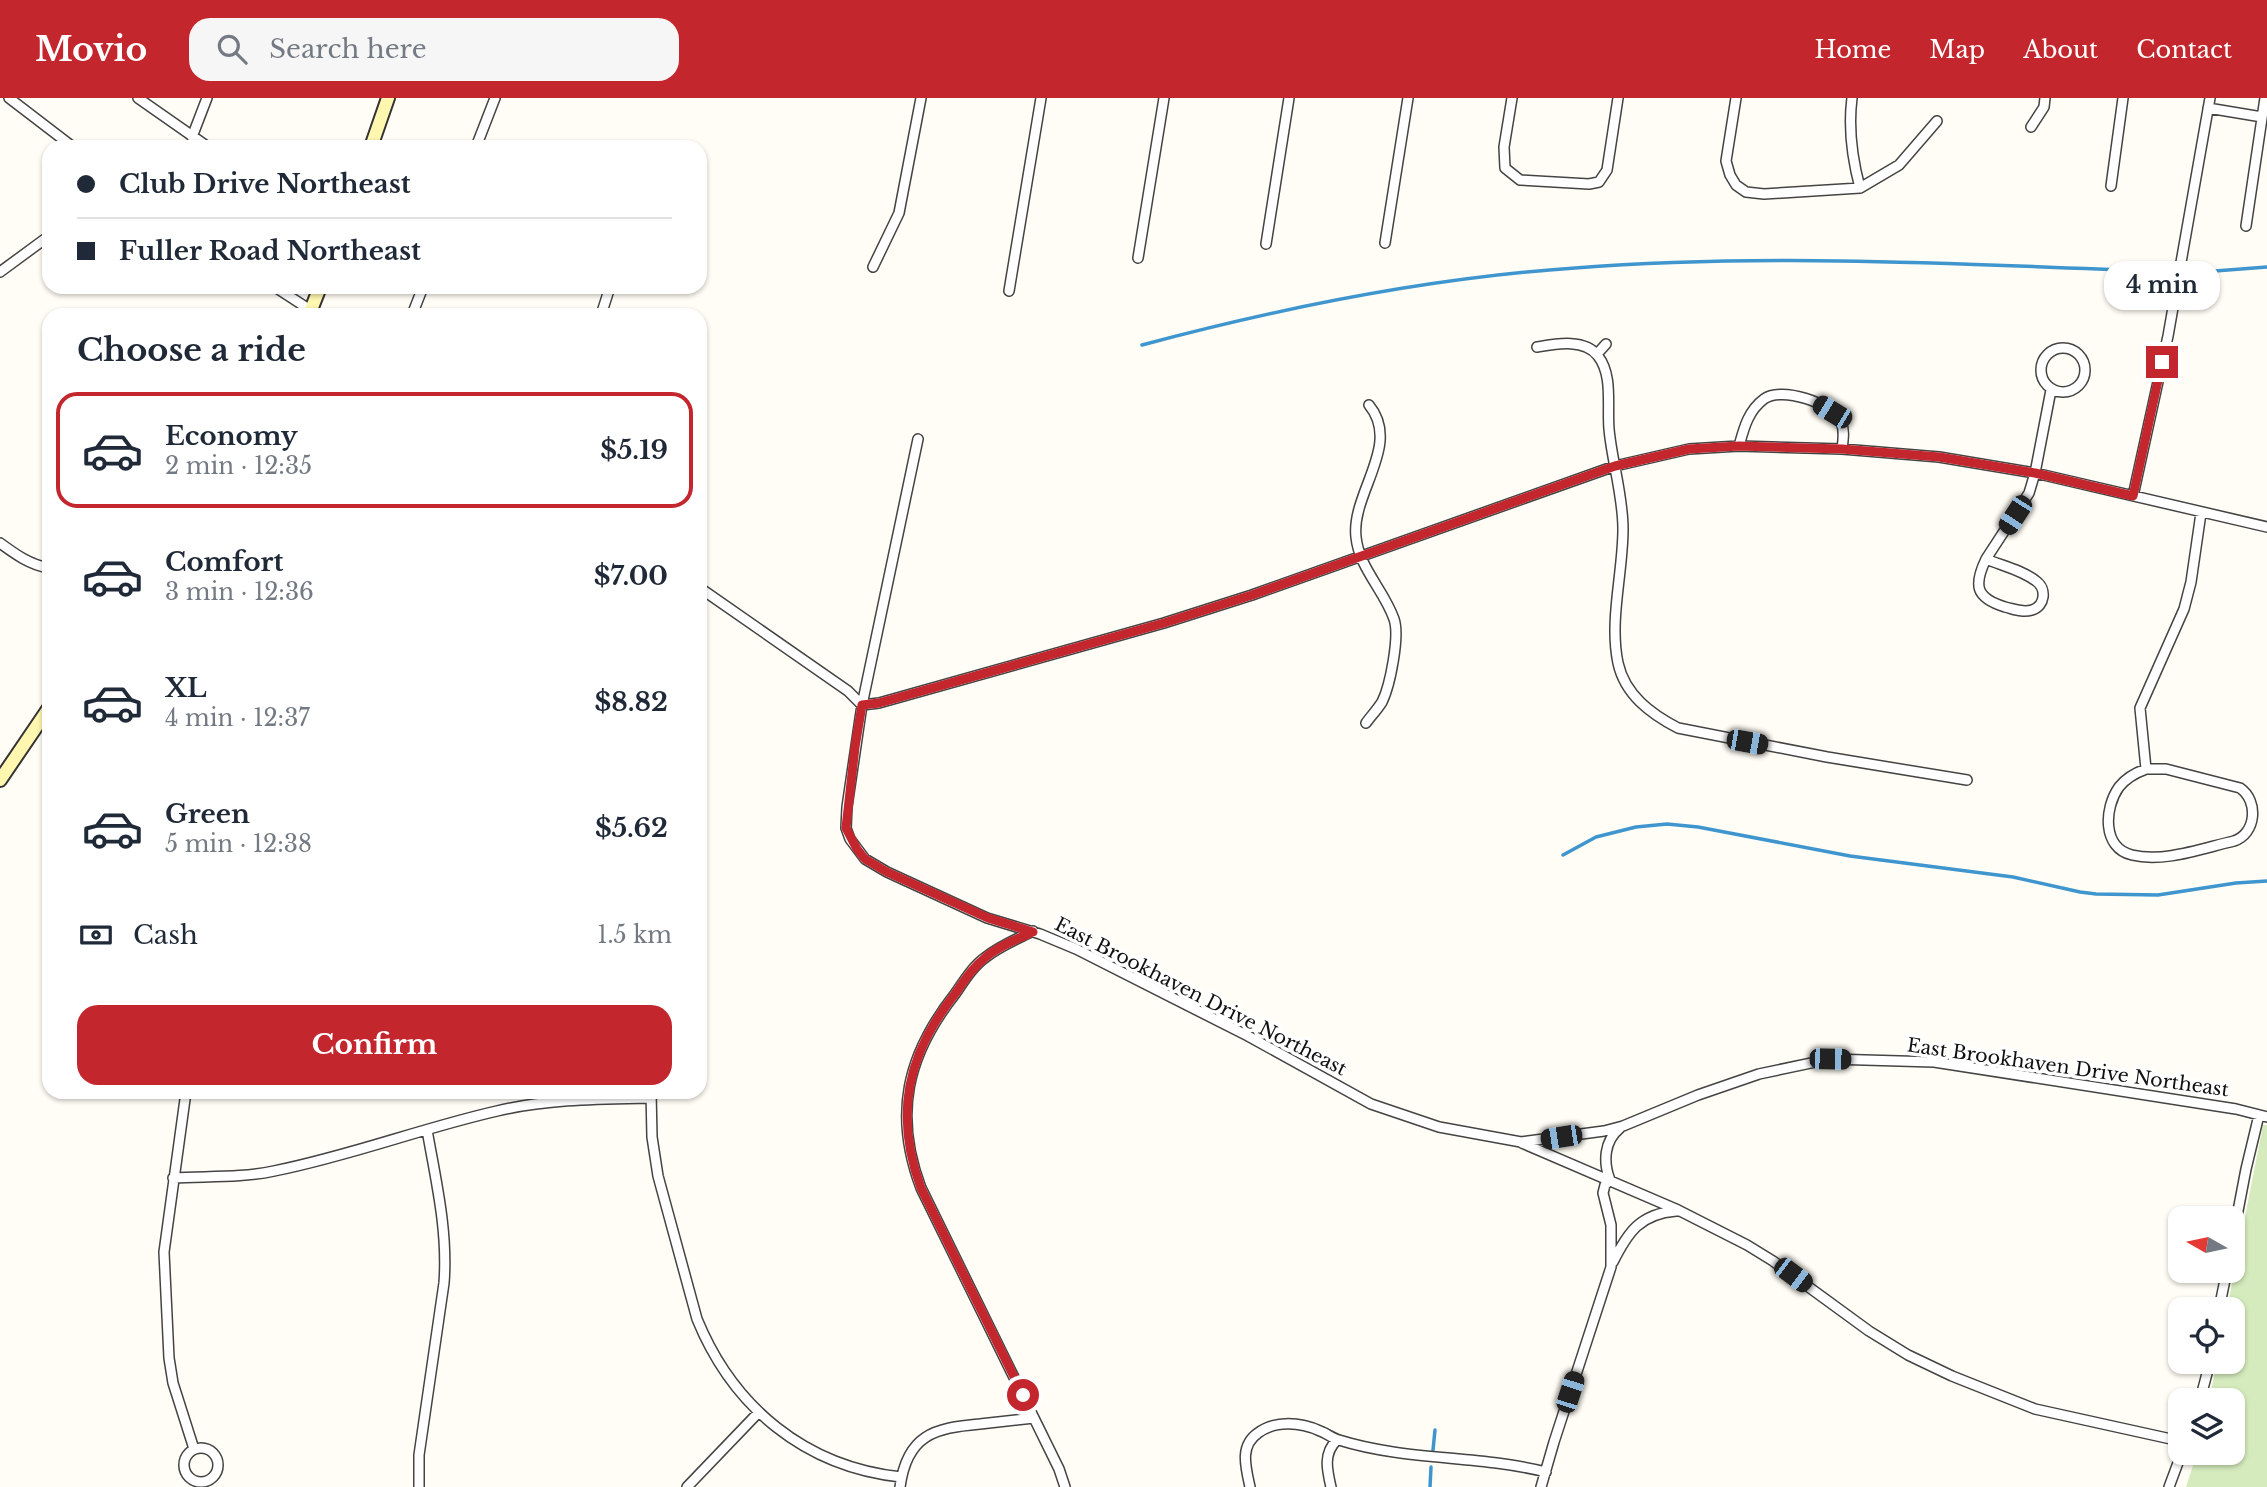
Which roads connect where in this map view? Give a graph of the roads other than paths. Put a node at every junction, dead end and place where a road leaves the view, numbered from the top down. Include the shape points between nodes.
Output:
1 (9, 98) edge
2 (138, 98) edge
3 (207, 98) edge
4 (388, 98) edge
5 (495, 98) edge
6 (920, 98) edge
7 (1041, 98) edge
8 (1164, 98) edge
9 (1289, 98) edge
10 (1408, 98) edge
11 (1512, 98) edge
12 (1618, 98) edge
13 (1736, 98) edge
14 (1852, 98) edge
15 (2045, 98) edge
16 (2123, 98) edge
17 (2265, 98) edge
18 (2209, 103) edge
19 (2262, 117) junction
20 (1937, 121) dead end
21 (2031, 127) dead end
22 (192, 137) junction
23 (64, 140) edge
24 (197, 140) edge
25 (373, 140) edge
26 (479, 140) edge
27 (2110, 186) dead end
28 (1860, 188) junction
29 (2246, 226) dead end
30 (42, 241) edge
31 (1385, 243) dead end
32 (1266, 244) dead end
33 (1138, 257) dead end
34 (873, 267) dead end
35 (0, 272) edge
36 (1009, 291) dead end
37 (285, 294) edge
38 (306, 308) edge
39 (1606, 344) dead end
40 (1537, 347) dead end
41 (1597, 354) junction
42 (2052, 390) junction
43 (1369, 405) dead end
44 (918, 439) dead end
45 (1739, 446) junction
46 (1842, 449) junction
47 (1615, 466) junction
48 (2035, 473) junction
49 (2133, 496) junction
50 (2201, 513) junction
51 (2267, 527) edge
52 (0, 542) edge
53 (1360, 556) junction
54 (1986, 559) junction
55 (42, 567) edge
56 (707, 593) edge
57 (863, 700) junction
58 (42, 718) edge
59 (1366, 723) dead end
60 (2146, 769) junction
61 (0, 780) edge
62 (1967, 780) dead end
63 (1033, 932) junction
64 (185, 1099) edge
65 (590, 1099) edge
66 (651, 1099) edge
67 (2263, 1116) edge
68 (1623, 1126) junction
69 (427, 1130) junction
70 (1521, 1142) junction
71 (1589, 1173) junction
72 (173, 1178) junction
73 (1610, 1181) junction
74 (1603, 1193) junction
75 (2239, 1206) edge
76 (1678, 1210) junction
77 (1611, 1267) junction
78 (758, 1413) junction
79 (1034, 1419) junction
80 (2168, 1438) edge
81 (1337, 1440) junction
82 (194, 1449) dead end
83 (2177, 1465) edge
84 (1546, 1472) junction
85 (900, 1482) edge
86 (419, 1487) edge
87 (687, 1487) edge
88 (1065, 1487) edge
89 (1250, 1487) edge
90 (1331, 1487) edge
91 (1541, 1487) edge
92 (2169, 1487) edge

1 - 23 street
2 - 22 street
3 - 22 street
4 - 25 street
5 - 26 street
6 - 34 street via 899,213
7 - 36 street
8 - 33 street
9 - 32 street
10 - 31 street
11 - 12 street via 1505,169 1520,180 1589,184 1599,182 1607,170
13 - 28 street via 1726,161 1736,185 1746,192 1764,194
14 - 28 street via 1851,148
15 - 21 street
16 - 27 street
17 - 19 street
18 - 19 street
18 - 49 street via 2168,336
19 - 29 street
20 - 28 street via 1899,165
22 - 24 street
30 - 35 street
37 - 38 street
39 - 41 street
40 - 41 street via 1573,344
41 - 47 street via 1608,379
42 - 42 street via 2040,371 2046,356 2061,348 2081,354 2086,368 2082,384 2073,391
42 - 48 street
43 - 53 street via 1377,415 1381,436 1357,512
44 - 57 street, East Brookhaven Drive Northeast
45 - 46 street
45 - 46 street via 1751,412 1765,398 1788,394 1819,404 1841,420
45 - 47 street via 1689,449
46 - 48 street via 1939,457
47 - 53 street
47 - 62 street via 1623,528 1618,665 1632,695 1678,728
48 - 49 street
48 - 54 street via 2029,494
49 - 50 street
50 - 51 street
50 - 60 street via 2184,609 2140,708
52 - 55 street
53 - 57 street via 1164,623 879,703
53 - 59 street via 1395,620 1396,639 1383,700
54 - 54 street via 1978,583 1981,595 2021,612 2039,607 2044,598 2039,582
56 - 57 street
57 - 63 street, East Brookhaven Drive Northeast via 846,828 857,849 887,872 988,918
58 - 61 street
60 - 60 street via 2130,776 2114,796 2109,831 2120,850 2134,856 2162,856 2234,841 2249,831 2251,806 2248,795 2239,788 2166,769
63 - 70 street, East Brookhaven Drive Northeast via 1228,1026 1371,1104 1439,1127
63 - 79 street via 984,958 937,1016 915,1063 906,1119 921,1188
64 - 72 street
65 - 69 street via 496,1111
66 - 78 street via 658,1176 697,1319 722,1368
67 - 68 street, East Brookhaven Drive Northeast via 1934,1062 1830,1059 1759,1074
67 - 75 street
68 - 70 street, East Brookhaven Drive Northeast
68 - 73 street via 1607,1146
69 - 72 street via 274,1171
69 - 86 street via 446,1259 419,1455
70 - 71 street
71 - 73 street
71 - 74 street
72 - 82 street via 164,1252 169,1358
73 - 74 street
73 - 76 street
74 - 77 street via 1611,1226
76 - 77 street via 1640,1222
76 - 80 street via 1773,1261 1868,1331 1952,1376 2035,1409
77 - 84 street
78 - 85 street via 830,1460
78 - 87 street
79 - 85 street via 934,1431 915,1447
79 - 88 street
81 - 84 street via 1420,1457 1514,1464
81 - 89 street via 1297,1424 1258,1433 1244,1457
81 - 90 street via 1328,1455
83 - 92 street
84 - 91 street

